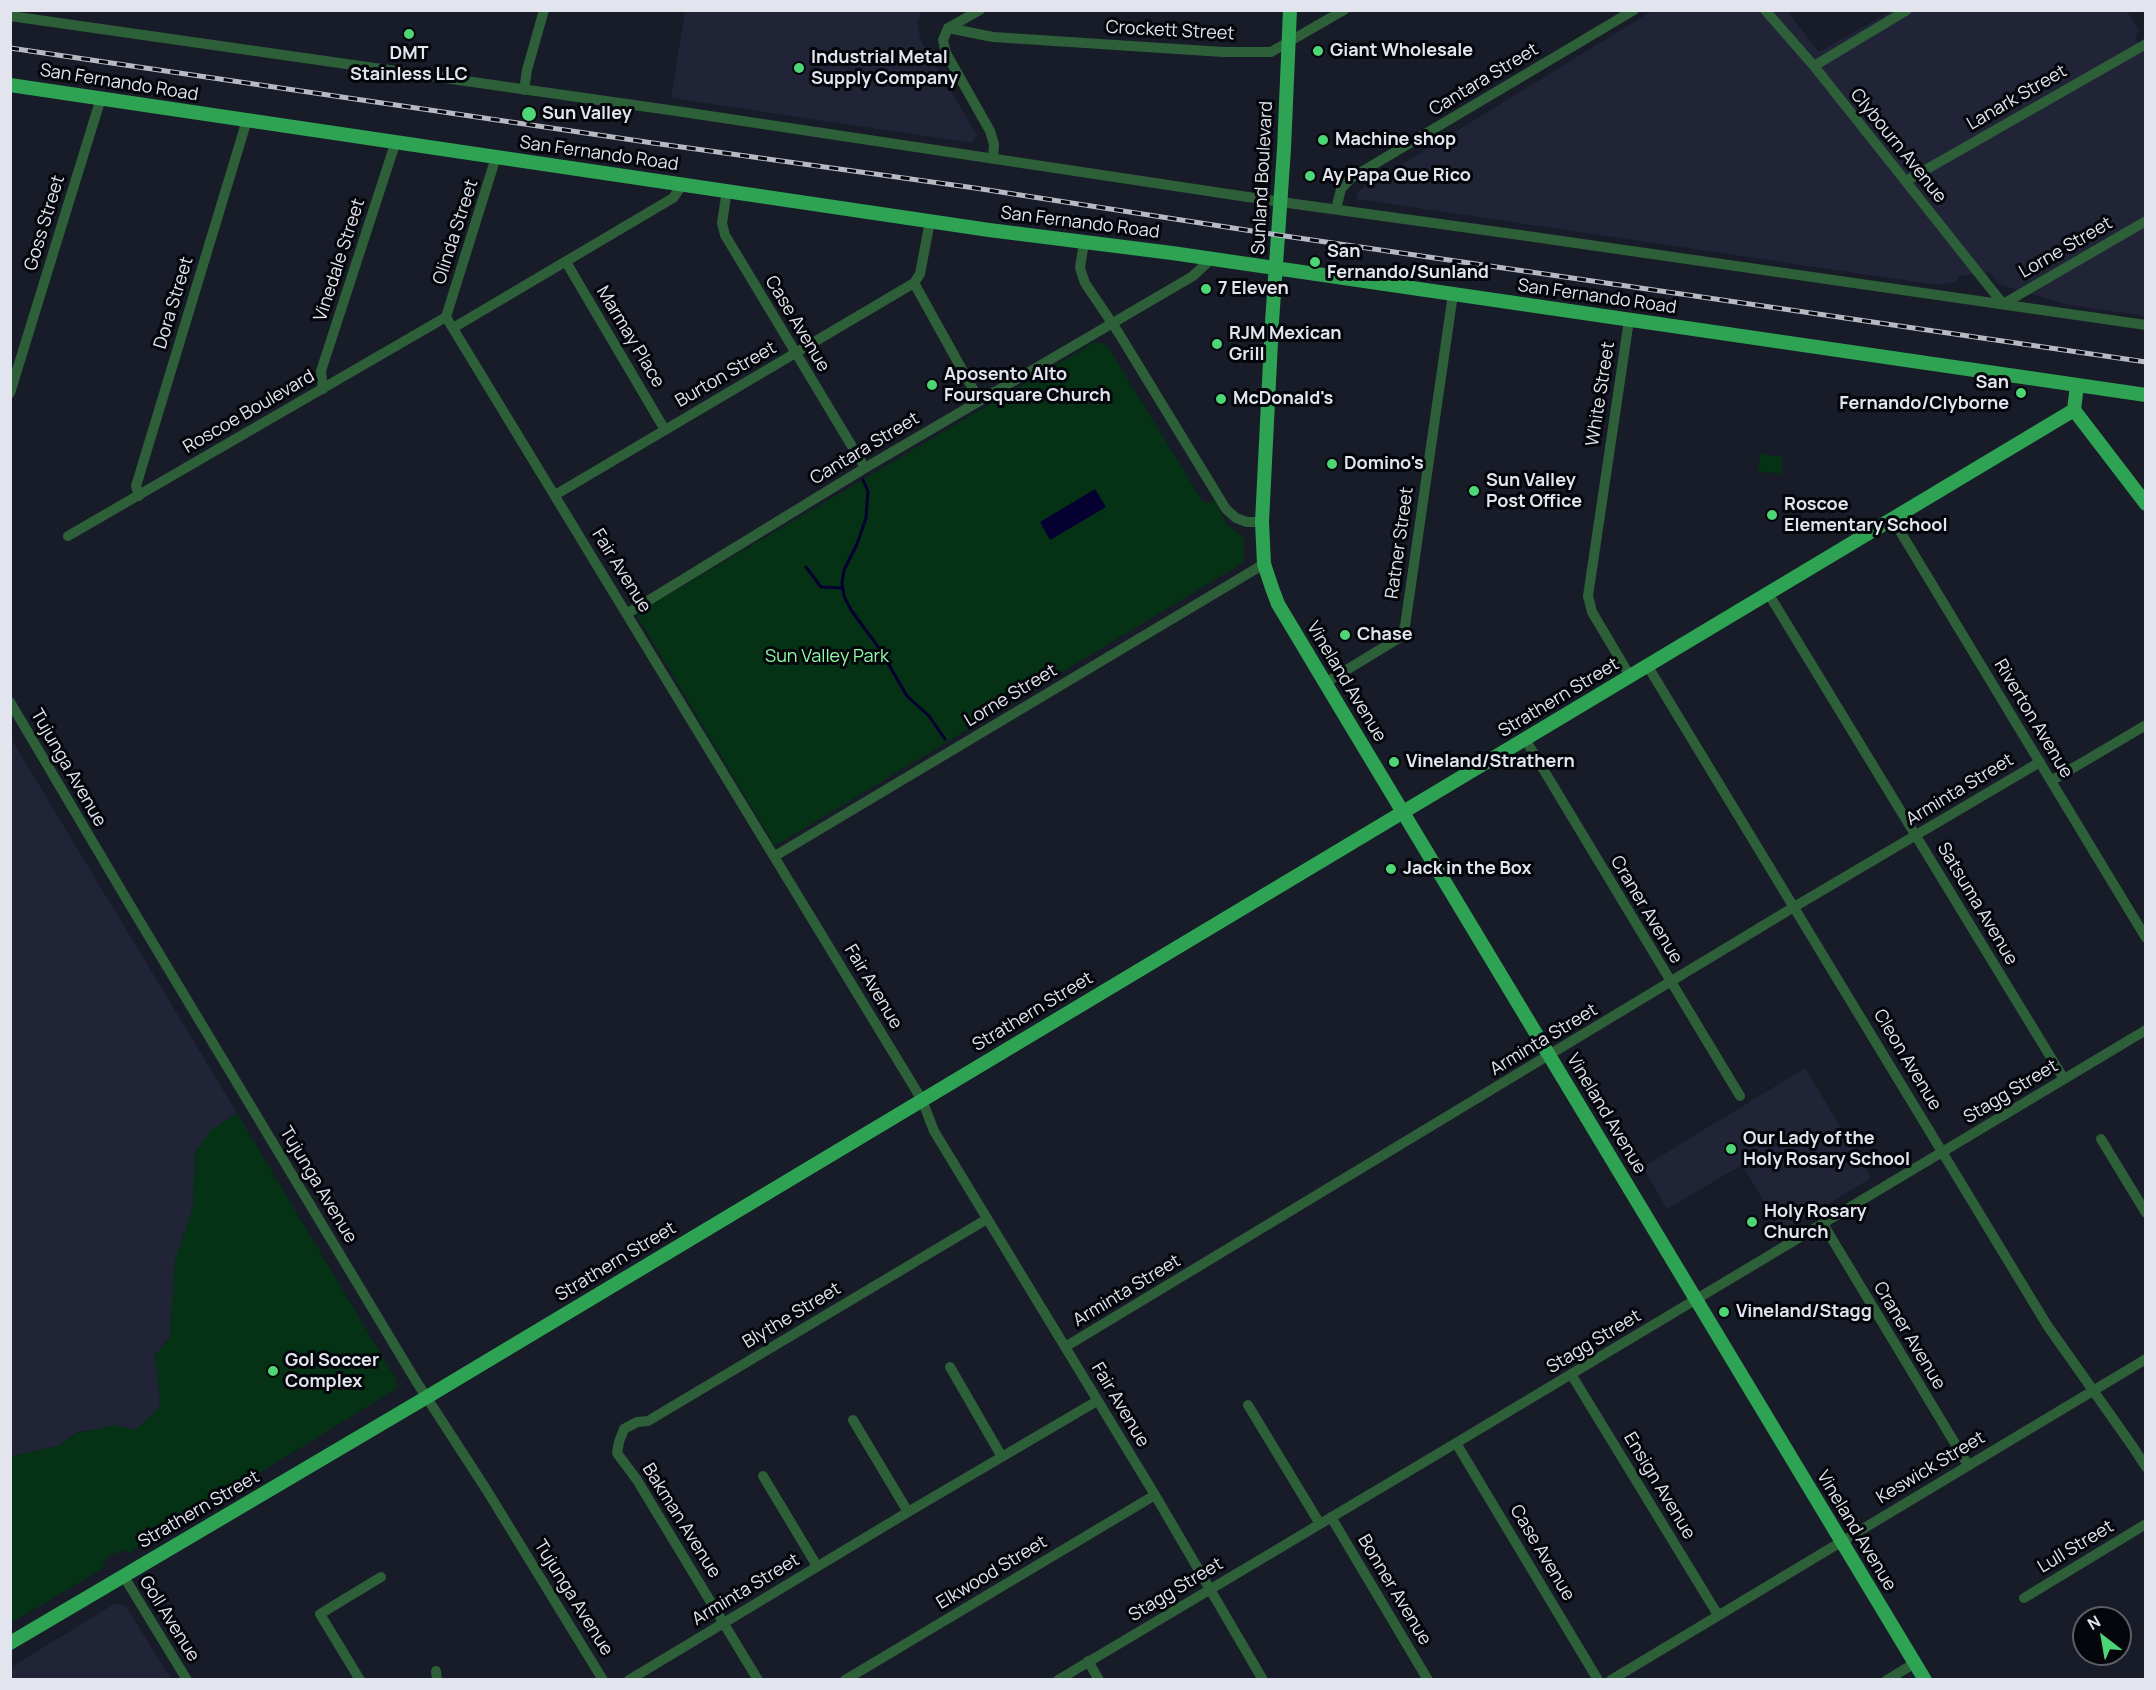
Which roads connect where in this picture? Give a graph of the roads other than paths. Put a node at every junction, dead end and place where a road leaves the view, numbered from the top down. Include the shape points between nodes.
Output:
1 (544, 10) edge
2 (980, 10) edge
3 (1290, 10) edge
4 (1344, 10) edge
5 (1634, 10) edge
6 (1765, 10) edge
7 (1907, 10) edge
8 (10, 16) edge
9 (948, 28) junction
10 (1288, 44) junction
11 (2145, 44) edge
12 (1814, 66) junction
13 (10, 85) edge
14 (524, 90) junction
15 (101, 98) junction
16 (247, 120) junction
17 (396, 141) junction
18 (496, 157) junction
19 (993, 159) junction
20 (1906, 181) junction
21 (683, 184) junction
22 (727, 190) junction
23 (1281, 202) junction
24 (1336, 209) junction
25 (930, 220) junction
26 (2145, 221) edge
27 (1084, 242) junction
28 (1211, 259) junction
29 (566, 262) junction
30 (1276, 269) junction
31 (914, 283) junction
32 (1453, 294) junction
33 (2002, 304) junction
34 (446, 316) junction
35 (1629, 320) junction
36 (1113, 325) junction
37 (2145, 326) edge
38 (453, 328) junction
39 (795, 353) junction
40 (2077, 385) junction
41 (323, 389) junction
42 (10, 393) edge
43 (2145, 395) edge
44 (979, 400) junction
45 (2074, 410) junction
46 (665, 430) junction
47 (865, 468) junction
48 (555, 495) junction
49 (139, 496) junction
50 (2145, 504) edge
51 (1892, 518) junction
52 (1262, 522) junction
53 (68, 536) dead end
54 (1264, 564) junction
55 (1768, 593) junction
56 (628, 613) junction
57 (1647, 666) junction
58 (1630, 676) junction
59 (1325, 683) junction
60 (10, 702) edge
61 (2145, 725) edge
62 (1525, 739) junction
63 (2040, 762) junction
64 (2051, 782) junction
65 (1402, 812) junction
66 (1916, 835) junction
67 (775, 856) junction
68 (1794, 908) junction
69 (2145, 938) edge
70 (1671, 983) junction
71 (2145, 1030) edge
72 (1550, 1056) junction
73 (2064, 1079) junction
74 (1740, 1096) dead end
75 (921, 1100) junction
76 (2101, 1139) dead end
77 (1943, 1152) junction
78 (2145, 1213) edge
79 (987, 1219) junction
80 (1823, 1224) junction
81 (1696, 1299) junction
82 (1065, 1347) junction
83 (2145, 1359) edge
84 (950, 1367) dead end
85 (1571, 1374) junction
86 (2093, 1390) junction
87 (427, 1397) junction
88 (1097, 1401) junction
89 (1248, 1405) dead end
90 (853, 1420) dead end
91 (618, 1442) joint
92 (1456, 1443) junction
93 (1002, 1457) junction
94 (1968, 1465) junction
95 (2145, 1467) edge
96 (763, 1476) dead end
97 (1155, 1495) junction
98 (908, 1512) junction
99 (1331, 1517) junction
100 (1320, 1524) junction
101 (2145, 1524) edge
102 (1841, 1541) junction
103 (818, 1566) junction
104 (123, 1575) junction
105 (381, 1577) dead end
106 (1209, 1589) junction
107 (2024, 1598) dead end
108 (1718, 1616) junction
109 (724, 1622) junction
110 (10, 1643) edge
111 (1088, 1661) junction
112 (1915, 1663) junction
113 (187, 1680) edge
114 (360, 1680) edge
115 (603, 1680) edge
116 (629, 1680) edge
117 (758, 1680) edge
118 (845, 1680) edge
119 (1058, 1680) edge
120 (1099, 1680) edge
121 (1263, 1680) edge
122 (1428, 1680) edge
123 (1598, 1680) edge
124 (1611, 1680) edge
125 (1887, 1680) edge
126 (1925, 1680) edge

1 - 14 street
2 - 9 street
3 - 10 main road, Sunland Boulevard
4 - 10 street, Crockett Street
5 - 24 street, Cantara Street via 1352,178 1341,189
6 - 12 street, Clybourn Avenue
7 - 12 street
8 - 14 street
9 - 10 street, Crockett Street via 993,37 1223,51 1271,52
9 - 19 street via 943,40 946,53 990,131
10 - 23 main road, Sunland Boulevard
11 - 20 street, Lanark Street
12 - 20 street, Clybourn Avenue
13 - 15 main road, San Fernando Road
14 - 19 street
15 - 16 main road, San Fernando Road
15 - 42 street, Goss Street
16 - 17 main road, San Fernando Road
16 - 49 street, Dora Street via 136,486
17 - 18 main road, San Fernando Road
17 - 41 street, Vinedale Street via 321,371
18 - 21 main road, San Fernando Road
18 - 34 street, Olinda Street
19 - 23 street
20 - 33 street, Clybourn Avenue
21 - 22 main road, San Fernando Road
21 - 29 street via 673,198
22 - 25 main road, San Fernando Road
22 - 39 street, Case Avenue via 722,223 725,235
23 - 24 street
23 - 30 main road, Sunland Boulevard
24 - 33 street
25 - 27 main road, San Fernando Road
25 - 31 street via 920,274
26 - 33 street, Lorne Street
27 - 28 main road, San Fernando Road
27 - 36 street via 1082,276
28 - 30 main road, San Fernando Road
28 - 36 street, Cantara Street via 1193,276
29 - 38 street
29 - 46 street, Marmay Place
30 - 32 main road, San Fernando Road
30 - 52 main road, Sunland Boulevard
31 - 39 street, Burton Street
31 - 44 street
32 - 35 main road, San Fernando Road
32 - 59 street, Ratner Street via 1405,626 1399,638
33 - 37 street
34 - 38 street, Fair Avenue
34 - 41 street, Roscoe Boulevard
35 - 40 main road, San Fernando Road
35 - 58 street, White Street via 1588,596 1592,612
36 - 44 street, Cantara Street
36 - 52 street via 1226,509 1247,522
38 - 48 street, Fair Avenue
39 - 46 street, Burton Street
39 - 47 street, Case Avenue
40 - 43 main road, San Fernando Road
40 - 45 main road
41 - 49 street, Roscoe Boulevard
44 - 47 street, Cantara Street
45 - 50 main road
45 - 51 main road, Strathern Street
46 - 48 street, Burton Street
47 - 56 street, Cantara Street
48 - 56 street, Fair Avenue
49 - 53 street, Roscoe Boulevard
51 - 55 main road, Strathern Street
51 - 63 street, Riverton Avenue
52 - 54 main road, Sunland Boulevard
54 - 59 main road, Vineland Avenue via 1278,604
54 - 67 street, Lorne Street
55 - 57 main road, Strathern Street
55 - 66 street, Satsuma Avenue
56 - 67 street, Fair Avenue
57 - 58 main road, Strathern Street
57 - 68 street, Cleon Avenue
58 - 62 main road, Strathern Street
59 - 65 main road, Vineland Avenue
60 - 87 street, Tujunga Avenue
61 - 64 street
62 - 65 main road, Strathern Street
62 - 70 street, Craner Avenue
63 - 64 street, Riverton Avenue
63 - 66 street, Arminta Street
64 - 69 street, Riverton Avenue
65 - 72 main road, Vineland Avenue
65 - 75 main road, Strathern Street
66 - 68 street, Arminta Street
66 - 73 street, Satsuma Avenue
67 - 75 street, Fair Avenue
68 - 70 street, Arminta Street
68 - 77 street, Cleon Avenue
70 - 72 street, Arminta Street
70 - 74 street, Craner Avenue
71 - 73 street, Stagg Street
72 - 81 main road, Vineland Avenue
72 - 82 street, Arminta Street
73 - 77 street, Stagg Street
75 - 79 street, Fair Avenue via 934,1131
75 - 87 main road, Strathern Street
76 - 78 street
77 - 80 street, Stagg Street
77 - 86 street, Cleon Avenue via 2047,1325
79 - 82 street, Fair Avenue
79 - 91 street, Blythe Street via 648,1421 624,1429
80 - 81 street, Stagg Street
80 - 94 street, Craner Avenue
81 - 85 street, Stagg Street
81 - 102 main road, Vineland Avenue
82 - 88 street, Fair Avenue
83 - 86 street, Keswick Street
84 - 93 street
85 - 92 street, Stagg Street
85 - 108 street, Ensign Avenue
86 - 94 street, Keswick Street
86 - 95 street, Cleon Avenue
87 - 104 main road, Strathern Street
87 - 115 street, Tujunga Avenue
88 - 93 street, Arminta Street
88 - 97 street, Fair Avenue
89 - 100 street
90 - 98 street
91 - 109 street, Bakman Avenue via 617,1453
92 - 99 street, Stagg Street
92 - 123 street, Case Avenue
93 - 98 street, Arminta Street
94 - 102 street, Keswick Street
96 - 103 street
97 - 106 street, Fair Avenue
97 - 118 street, Elkwood Street
98 - 103 street, Arminta Street
99 - 100 street, Stagg Street
99 - 122 street, Bonner Avenue
100 - 106 street, Stagg Street
101 - 107 street, Lull Street
102 - 108 street, Keswick Street
102 - 112 main road, Vineland Avenue
103 - 109 street, Arminta Street
104 - 110 main road, Strathern Street
104 - 113 street, Goll Avenue
105 - 114 street via 320,1614
106 - 111 street, Stagg Street
106 - 121 street, Fair Avenue
108 - 124 street, Keswick Street
109 - 116 street, Arminta Street
109 - 117 street, Bakman Avenue
111 - 119 street, Stagg Street
111 - 120 street
112 - 125 street
112 - 126 main road, Vineland Avenue

